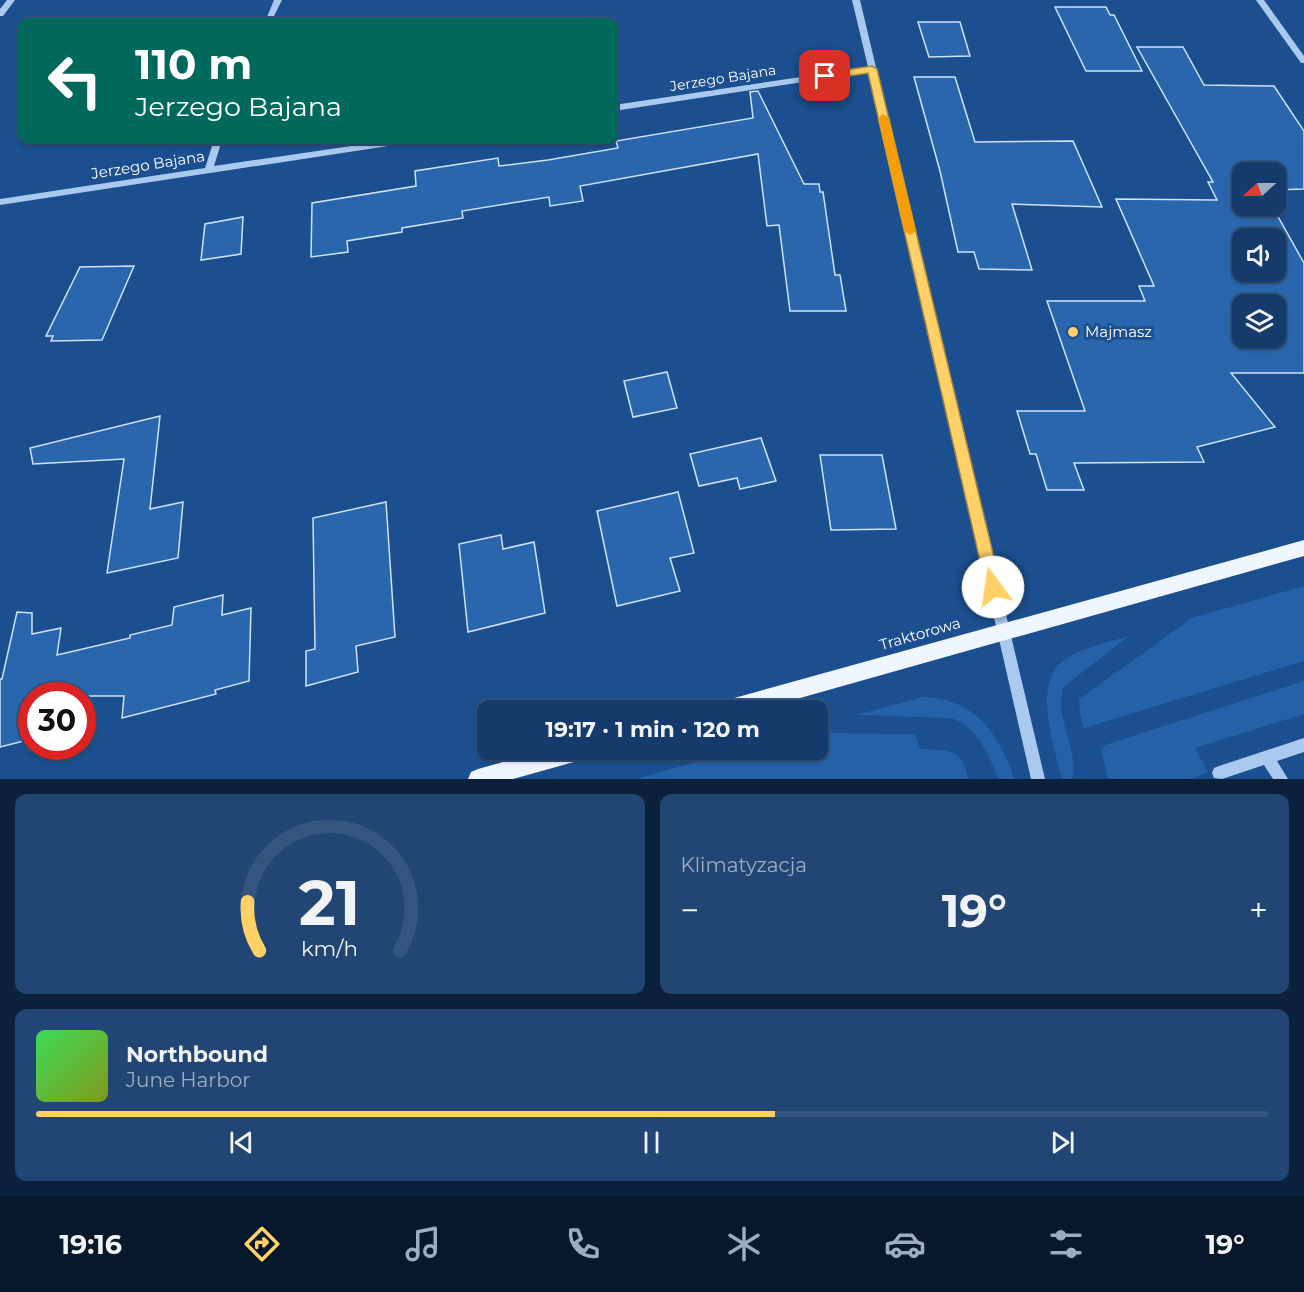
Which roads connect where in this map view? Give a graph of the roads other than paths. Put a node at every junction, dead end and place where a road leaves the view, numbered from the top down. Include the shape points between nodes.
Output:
1 (11, 0) edge
2 (278, 0) edge
3 (855, 0) edge
4 (1260, 0) edge
5 (0, 14) edge
6 (270, 18) edge
7 (1304, 61) edge
8 (872, 69) junction
9 (618, 107) edge
10 (217, 144) edge
11 (381, 144) edge
12 (209, 170) junction
13 (0, 202) edge
14 (1304, 548) edge
15 (1002, 631) junction
16 (759, 700) edge
17 (1304, 745) edge
18 (1267, 757) junction
19 (545, 760) edge
20 (1219, 773) dead end
21 (478, 779) edge
22 (1038, 779) edge
23 (1281, 779) edge

1 - 5 street
2 - 6 street
3 - 8 street
4 - 7 street
8 - 9 street, Jerzego Bajana
8 - 15 street
10 - 12 street
11 - 12 street, Jerzego Bajana
12 - 13 street, Jerzego Bajana
14 - 15 main road, Traktorowa
15 - 16 main road, Traktorowa
15 - 22 street
17 - 18 street
18 - 20 street
18 - 23 street
19 - 21 main road

